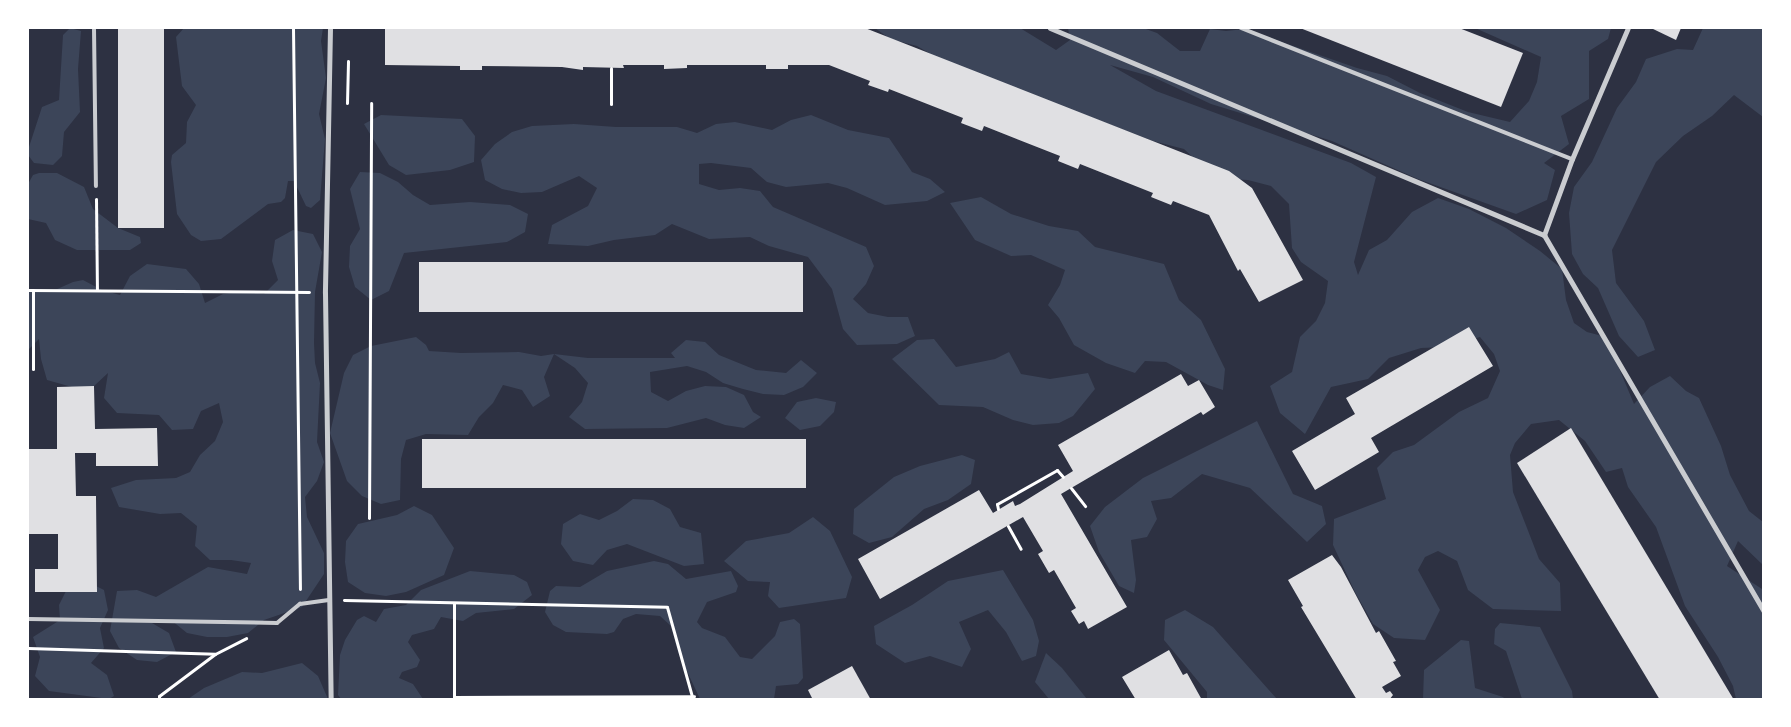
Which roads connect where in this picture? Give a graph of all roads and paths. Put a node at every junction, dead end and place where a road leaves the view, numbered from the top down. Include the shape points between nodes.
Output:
1 (94, 28) edge
2 (293, 28) edge
3 (330, 28) edge
4 (1050, 28) edge
5 (1242, 28) edge
6 (1628, 28) edge
7 (348, 56) dead end
8 (611, 68) dead end
9 (347, 103) dead end
10 (371, 103) dead end
11 (611, 104) dead end
12 (1572, 159) junction
13 (96, 186) joint
14 (1544, 235) junction
15 (28, 290) edge
16 (33, 290) junction
17 (97, 290) junction
18 (297, 292) junction
19 (325, 293) junction
20 (32, 369) dead end
21 (1063, 476) dead end
22 (1071, 488) dead end
23 (1085, 506) dead end
24 (998, 509) dead end
25 (369, 518) dead end
26 (1008, 526) dead end
27 (1021, 549) dead end
28 (329, 600) junction
29 (454, 603) junction
30 (300, 604) junction
31 (1764, 612) edge
32 (28, 619) edge
33 (250, 636) dead end
34 (28, 648) edge
35 (215, 654) junction
36 (454, 698) edge
37 (694, 698) edge
38 (159, 700) edge
39 (331, 700) edge

1 - 13 lane
2 - 18 path
3 - 19 street
4 - 14 street
5 - 12 lane
6 - 12 street
7 - 9 path
8 - 11 path
10 - 25 path
12 - 14 street
13 - 17 path
14 - 31 street
15 - 16 path
16 - 17 path
16 - 20 path
17 - 18 path
18 - 19 path
18 - 30 path
19 - 28 street
21 - 24 path via 1057,470 997,504
22 - 23 path
26 - 27 path
28 - 29 path
28 - 30 lane
28 - 39 street
29 - 36 path
29 - 37 path via 667,607
30 - 32 lane via 276,623
33 - 35 path
34 - 35 path
35 - 38 path via 159,696
36 - 37 path

